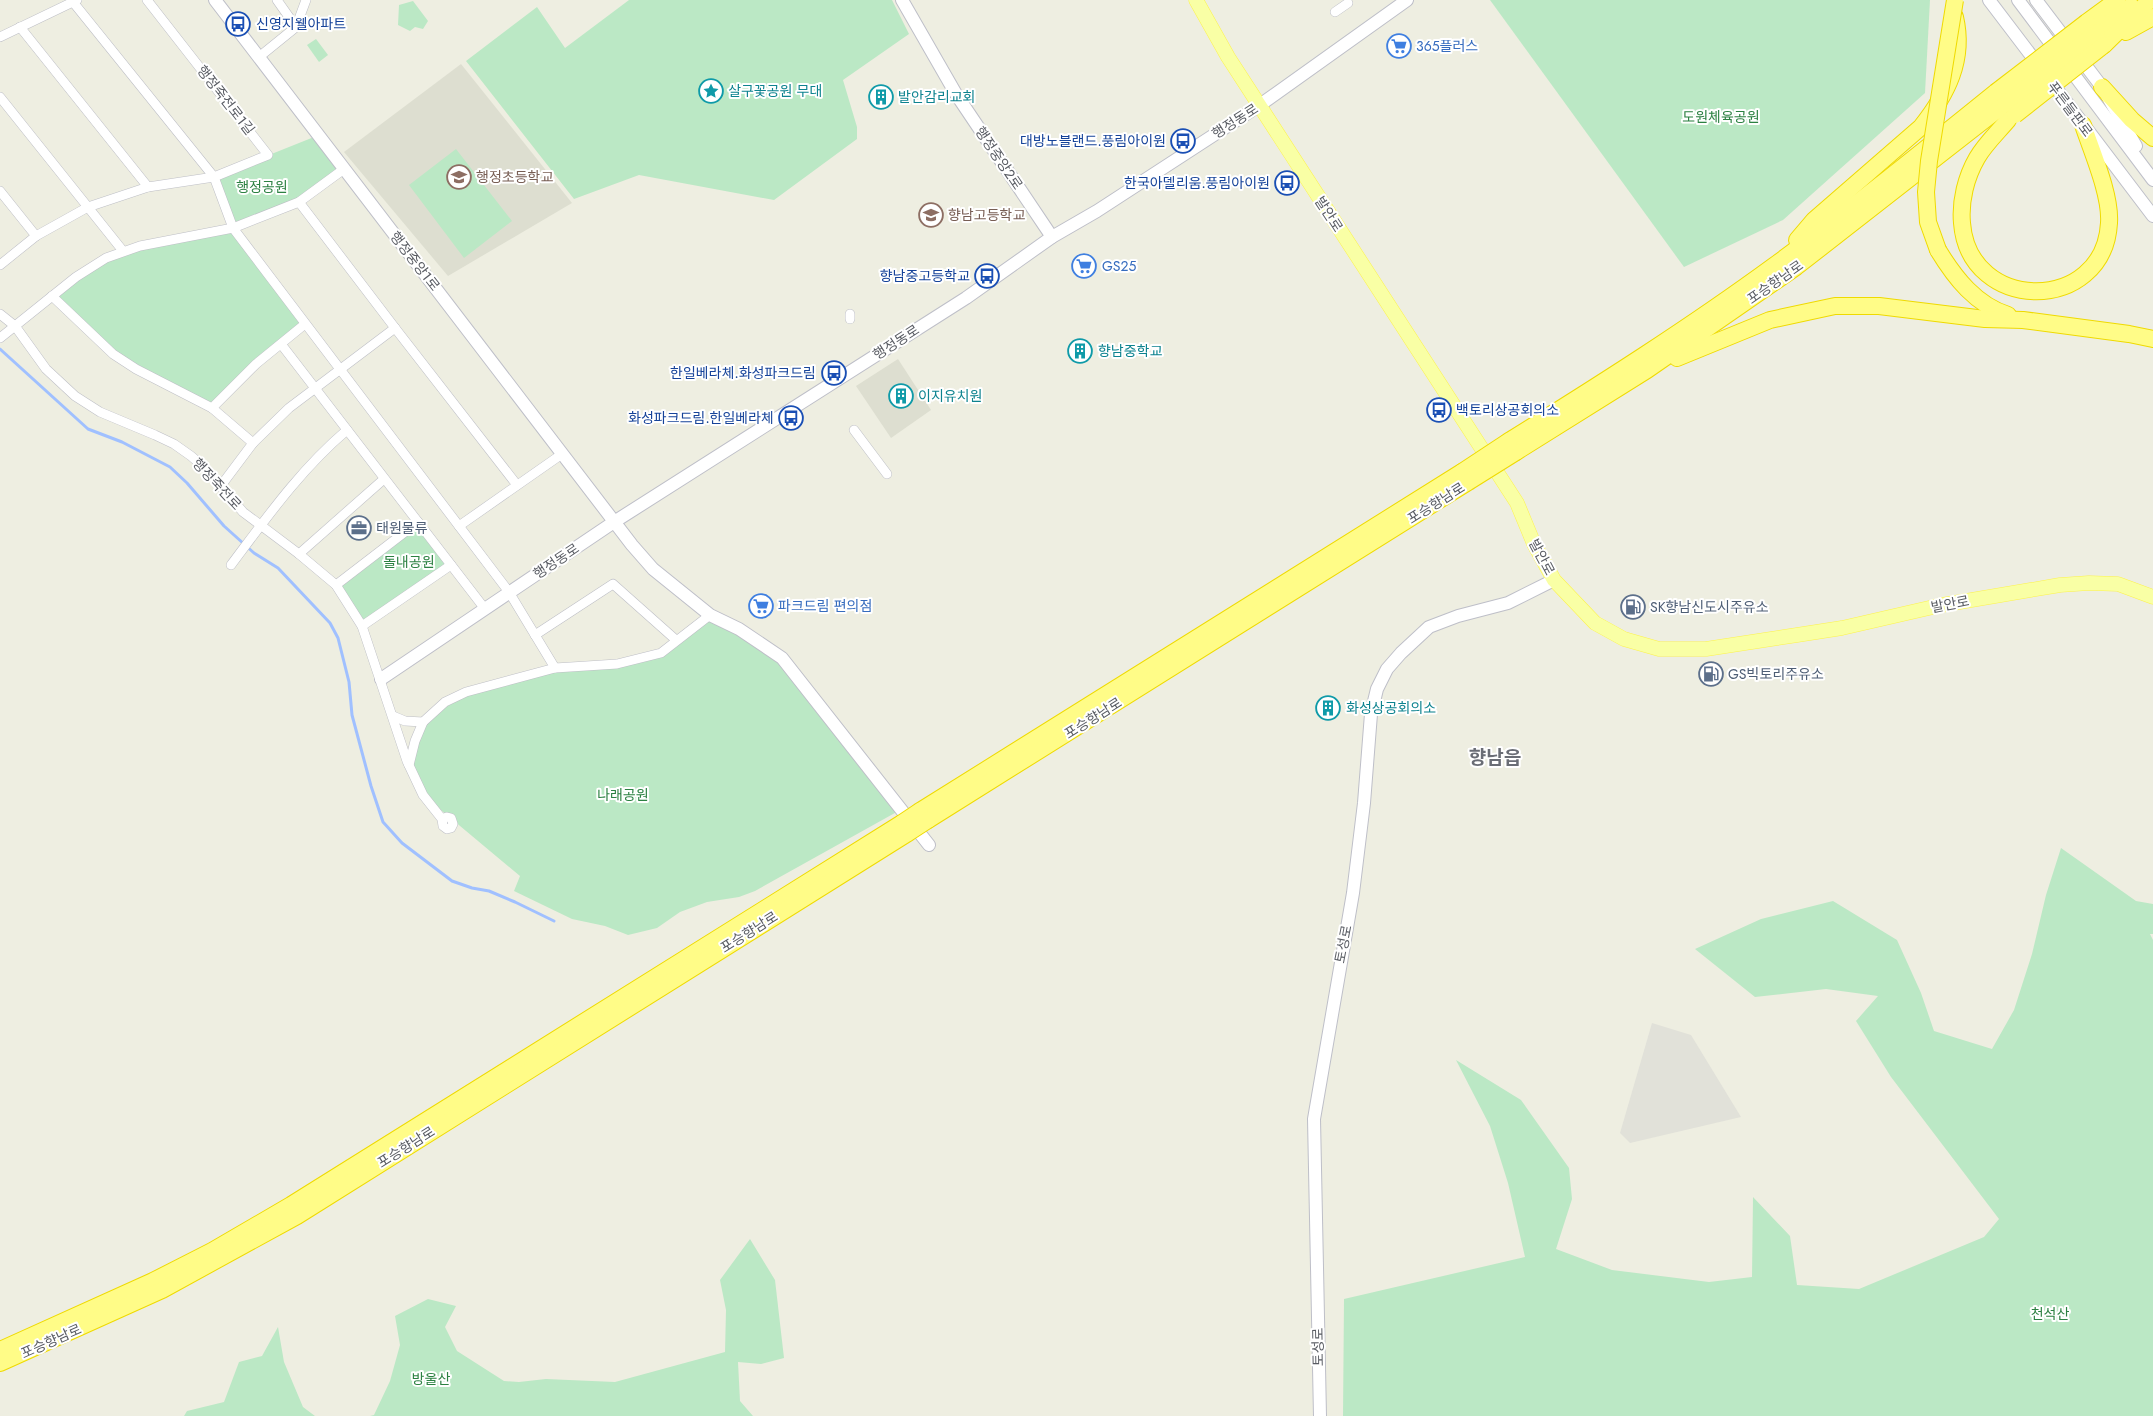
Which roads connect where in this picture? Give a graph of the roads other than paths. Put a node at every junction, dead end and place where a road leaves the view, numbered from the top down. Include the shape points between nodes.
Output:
1 (147, 0) edge
2 (215, 0) edge
3 (277, 0) edge
4 (306, 0) edge
5 (902, 0) edge
6 (1196, 0) edge
7 (1407, 0) edge
8 (1951, 0) edge
9 (1955, 0) edge
10 (1989, 0) edge
11 (2018, 0) edge
12 (2036, 0) edge
13 (2108, 0) edge
14 (2117, 0) edge
15 (2140, 0) edge
16 (2150, 0) edge
17 (75, 1) edge
18 (1348, 3) dead end
19 (1335, 12) dead end
20 (2153, 17) edge
21 (20, 27) junction
22 (296, 28) junction
23 (2096, 33) junction
24 (0, 37) edge
25 (259, 57) junction
26 (2102, 87) junction
27 (0, 97) edge
28 (1260, 105) junction
29 (2006, 108) junction
30 (2083, 125) junction
31 (2153, 138) edge
32 (344, 169) junction
33 (214, 177) junction
34 (2153, 177) edge
35 (2153, 180) edge
36 (148, 187) junction
37 (0, 191) edge
38 (299, 202) junction
39 (88, 207) junction
40 (2153, 216) edge
41 (233, 228) junction
42 (36, 236) junction
43 (1052, 237) junction
44 (123, 251) junction
45 (0, 265) edge
46 (1774, 266) junction
47 (52, 296) junction
48 (0, 314) edge
49 (2023, 320) junction
50 (305, 324) junction
51 (15, 326) junction
52 (395, 328) junction
53 (0, 338) edge
54 (2153, 339) edge
55 (280, 344) junction
56 (339, 368) junction
57 (1647, 370) junction
58 (315, 388) junction
59 (212, 408) junction
60 (347, 430) junction
61 (854, 430) dead end
62 (253, 443) junction
63 (1513, 447) junction
64 (562, 454) junction
65 (887, 474) dead end
66 (384, 479) junction
67 (517, 485) junction
68 (220, 486) junction
69 (418, 522) junction
70 (614, 522) junction
71 (261, 525) junction
72 (459, 526) junction
73 (299, 554) junction
74 (231, 565) dead end
75 (451, 565) junction
76 (1554, 580) junction
77 (336, 585) junction
78 (509, 592) junction
79 (2153, 596) edge
80 (485, 609) junction
81 (710, 615) junction
82 (362, 626) junction
83 (535, 635) junction
84 (676, 640) junction
85 (555, 668) junction
86 (381, 678) junction
87 (393, 716) junction
88 (423, 722) junction
89 (409, 766) junction
90 (442, 819) dead end
91 (929, 845) dead end
92 (59, 1331) junction
93 (0, 1350) edge
94 (0, 1363) edge
95 (1320, 1416) edge

1 - 33 street, 행정죽전로1길 via 268,154
2 - 25 street, 행정중앙1로
3 - 22 street
4 - 22 street
5 - 43 street, 행정중앙2로 via 956,94
6 - 28 main road, 발안로
7 - 28 street, 행정동로
8 - 46 highway via 1957,24 1956,60 1948,88 1936,109 1920,127 1814,220
9 - 49 highway, bridge via 1926,192 1928,222 1938,250 1967,290 1991,310
10 - 30 street, 푸른들판로
11 - 35 street, 푸른들판로
12 - 26 street
13 - 23 highway
14 - 23 highway, 포승향남로
15 - 23 highway, 포승향남로
16 - 23 highway
17 - 21 street
17 - 33 street
18 - 19 street
20 - 23 highway
21 - 24 street
21 - 36 street
22 - 25 street
23 - 29 highway, 포승향남로, bridge
23 - 29 highway, bridge
25 - 32 street, 행정중앙1로
26 - 31 highway
26 - 34 street
27 - 39 street
28 - 43 street, 행정동로
28 - 76 main road, 발안로 via 1517,503
29 - 30 highway via 1977,157 1962,200 1963,231 1972,258 1983,272 2007,287 2037,292 2064,288 2080,279 2099,258 2110,224 2109,206
29 - 46 highway, 포승향남로 via 1854,206
29 - 57 highway, 포승향남로 via 1796,267
30 - 40 street, 푸른들판로
32 - 38 street
32 - 64 street, 행정중앙1로
33 - 36 street, 행정죽전로1길
33 - 41 street
36 - 39 street, 행정죽전로1길
37 - 42 street
38 - 41 street
38 - 52 street
39 - 42 street, 행정죽전로1길
39 - 44 street
41 - 44 street
41 - 50 street
42 - 45 street, 행정죽전로1길
43 - 70 street, 행정동로 via 966,298
44 - 47 street via 91,266
46 - 63 highway, 포승향남로
47 - 51 street
47 - 59 street via 113,354
48 - 51 street, 행정죽전로
49 - 54 highway
49 - 57 highway via 1985,319 1880,306 1835,306 1770,320
50 - 55 street
50 - 56 street
51 - 53 street
51 - 68 street, 행정죽전로 via 46,369 75,396 100,412 174,444 205,468
52 - 56 street
52 - 67 street
55 - 58 street
55 - 59 street
56 - 58 street
56 - 72 street
57 - 63 highway, 포승향남로
58 - 60 street
58 - 62 street
59 - 62 street
60 - 66 street
60 - 71 street via 307,467
61 - 65 street
62 - 68 street
63 - 92 highway, 포승향남로, bridge via 905,828 291,1205 98,1314
64 - 67 street
64 - 70 street, 행정중앙1로
66 - 69 street
66 - 73 street
67 - 72 street
68 - 71 street, 행정죽전로 via 243,512
69 - 75 street
69 - 77 street
70 - 78 street, 행정동로
70 - 81 street, 행정중앙1로 via 653,569
71 - 73 street, 행정죽전로
71 - 74 street
72 - 78 street
73 - 77 street, 행정죽전로
75 - 80 street
75 - 82 street
76 - 79 main road, 발안로 via 1595,623 1624,639 1659,650 1706,649 1806,634 1942,605 2060,585 2118,584
76 - 95 street, 토성로 via 1508,603 1429,627 1396,658 1377,690 1371,714 1353,893 1314,1119
77 - 82 street, 행정죽전로
78 - 80 street, 행정동로
78 - 83 street
80 - 86 street, 행정동로
81 - 84 street
81 - 91 street, 행정중앙1로 via 739,629 782,658
82 - 86 street, 행정죽전로
83 - 84 street via 613,584
83 - 85 street
84 - 85 street via 661,654 641,660
85 - 88 street via 466,692 446,702
86 - 87 street, 행정죽전로
87 - 88 street via 405,721
87 - 89 street, 행정죽전로
88 - 89 street via 414,741
89 - 90 street, 행정죽전로 via 424,795
92 - 93 highway, 포승향남로
92 - 94 highway, 포승향남로

